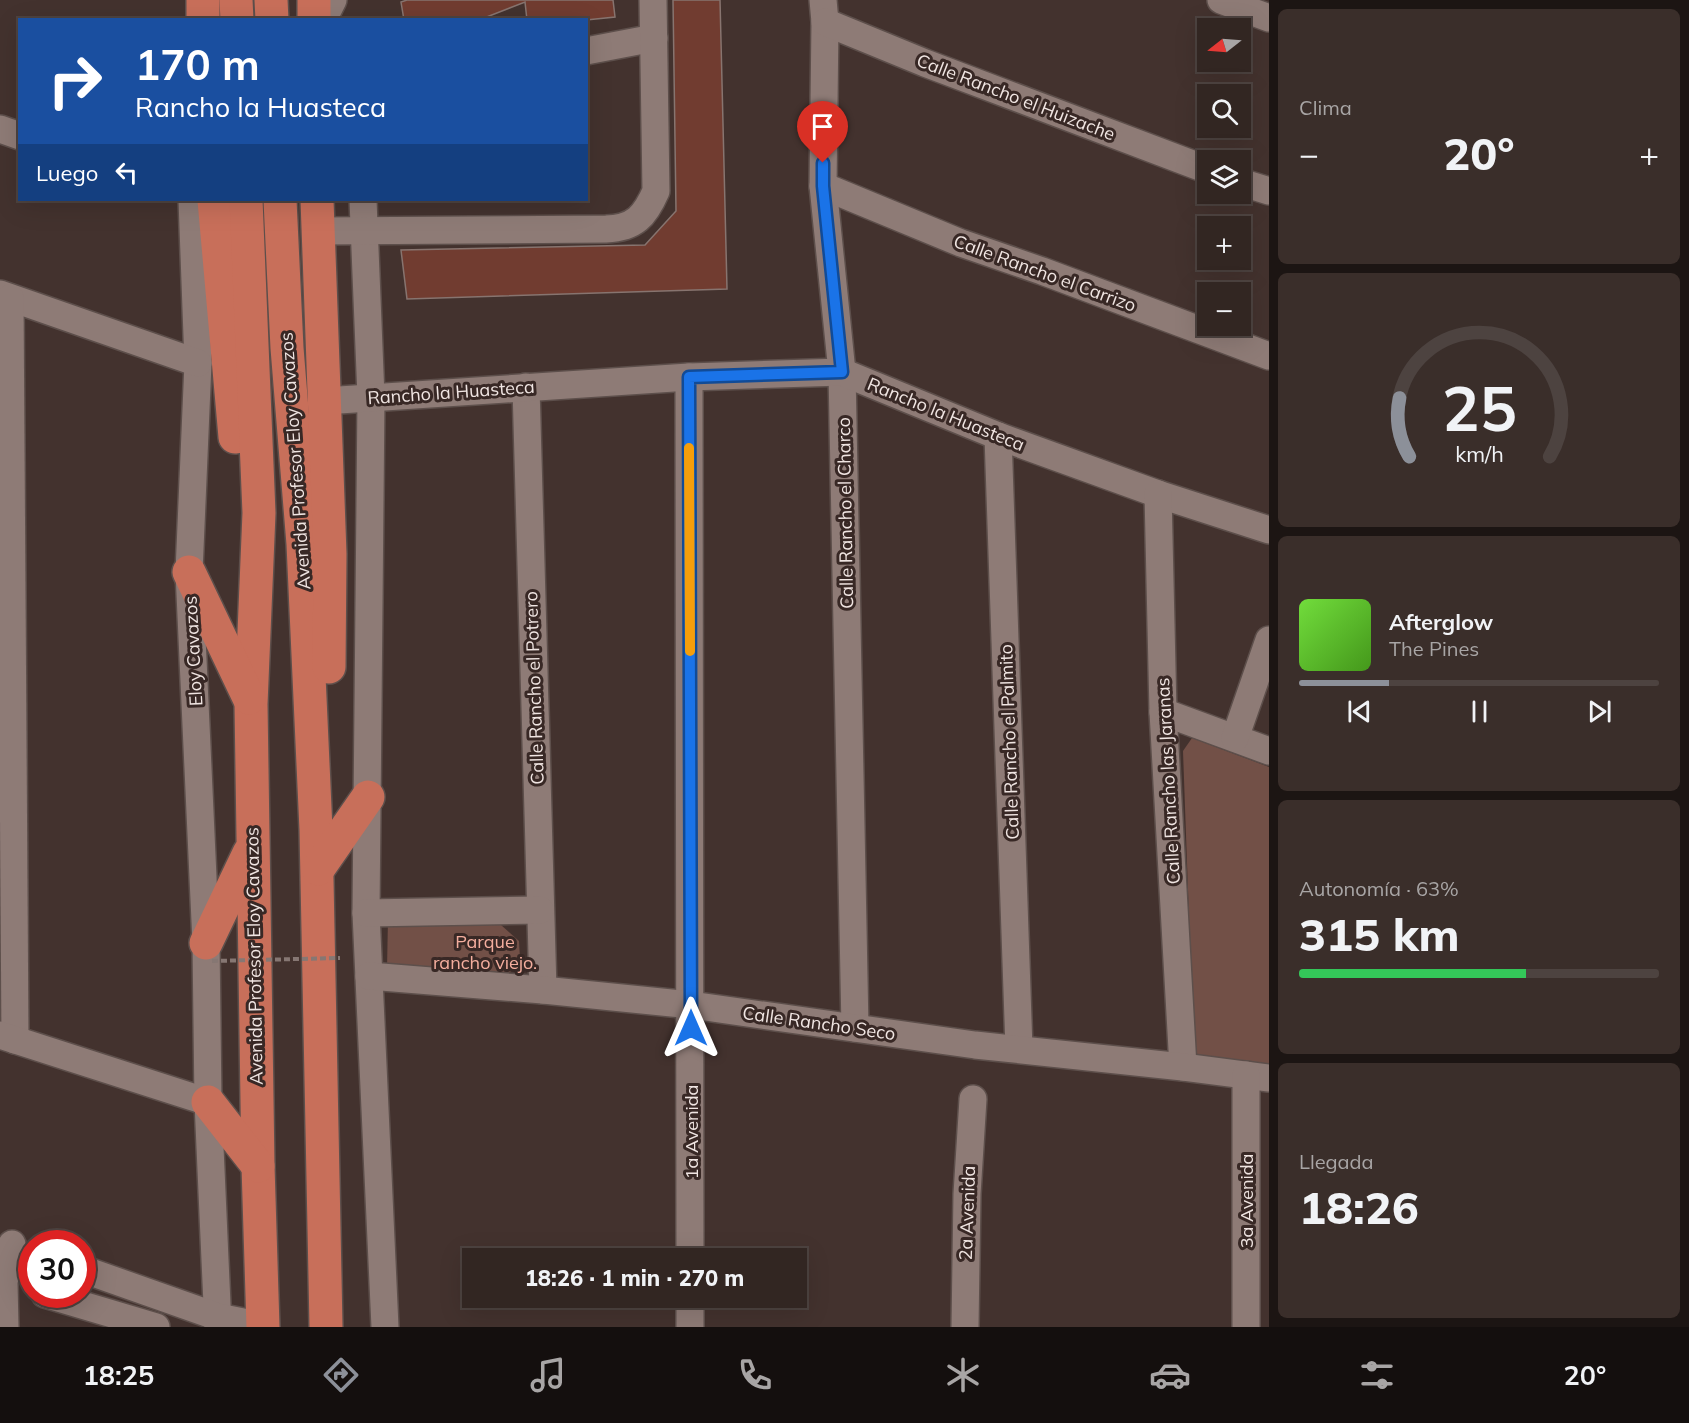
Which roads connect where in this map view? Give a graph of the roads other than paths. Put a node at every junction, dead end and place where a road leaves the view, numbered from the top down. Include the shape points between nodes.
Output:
1 (198, 0) edge
2 (203, 0) edge
3 (236, 0) edge
4 (271, 0) edge
5 (314, 0) edge
6 (333, 0) edge
7 (653, 0) edge
8 (1221, 0) edge
9 (824, 11) edge
10 (194, 18) edge
11 (203, 18) edge
12 (237, 18) edge
13 (272, 18) edge
14 (314, 18) edge
15 (324, 18) edge
16 (1269, 18) edge
17 (654, 38) junction
18 (588, 51) edge
19 (0, 129) edge
20 (18, 135) edge
21 (1197, 165) edge
22 (1251, 185) edge
23 (823, 186) junction
24 (1269, 191) edge
25 (196, 201) edge
26 (196, 201) edge
27 (246, 201) edge
28 (280, 201) edge
29 (317, 201) edge
30 (363, 201) edge
31 (317, 231) junction
32 (364, 231) junction
33 (5, 296) edge
34 (1269, 356) edge
35 (198, 363) junction
36 (842, 372) junction
37 (689, 377) junction
38 (526, 387) junction
39 (371, 397) junction
40 (324, 401) junction
41 (998, 436) junction
42 (1158, 494) junction
43 (1269, 530) edge
44 (189, 572) junction
45 (256, 585) junction
46 (1269, 640) edge
47 (251, 704) junction
48 (1163, 712) junction
49 (1234, 738) junction
50 (1269, 752) edge
51 (368, 797) junction
52 (316, 830) junction
53 (252, 846) junction
54 (318, 870) junction
55 (540, 910) junction
56 (366, 912) junction
57 (209, 952) junction
58 (369, 976) junction
59 (543, 990) junction
60 (691, 1005) junction
61 (855, 1028) junction
62 (8, 1037) edge
63 (1019, 1049) junction
64 (1183, 1067) junction
65 (1257, 1077) edge
66 (973, 1099) dead end
67 (208, 1102) junction
68 (258, 1166) junction
69 (14, 1246) edge
70 (690, 1248) edge
71 (96, 1274) edge
72 (2, 1279) edge
73 (18, 1285) edge
74 (92, 1308) edge
75 (690, 1308) edge
76 (218, 1322) edge
77 (263, 1326) edge
78 (5, 1327) edge
79 (156, 1327) edge
80 (327, 1327) edge
81 (385, 1327) edge
82 (690, 1327) edge
83 (965, 1327) edge
84 (1246, 1327) edge

1 - 10 street
2 - 11 main road
3 - 12 main road
4 - 13 main road
5 - 14 main road
6 - 15 street
7 - 17 street
8 - 16 street
9 - 21 street, Calle Rancho el Huizache
9 - 23 street, Calle Rancho el Charco
17 - 18 street
17 - 32 street via 657,191 649,206 624,228
19 - 20 street
22 - 24 street
23 - 34 street, Calle Rancho el Carrizo via 961,243
23 - 36 street, Calle Rancho el Charco
25 - 35 street, Eloy Cavazos
26 - 45 main road, Avenida Profesor Eloy Cavazos via 245,538
27 - 45 main road, Avenida Profesor Eloy Cavazos via 259,513
28 - 52 main road, Avenida Profesor Eloy Cavazos via 303,544
29 - 31 main road, Avenida Profesor Eloy Cavazos
30 - 32 street
31 - 32 street
31 - 40 main road, Avenida Profesor Eloy Cavazos
32 - 39 street
33 - 35 street
33 - 62 street
35 - 44 street, Eloy Cavazos
36 - 37 street, Rancho la Huasteca
36 - 41 street, Rancho la Huasteca
36 - 61 street, Calle Rancho el Charco
37 - 38 street, Rancho la Huasteca
37 - 60 street, 1a Avenida
38 - 39 street, Rancho la Huasteca
38 - 55 street, Calle Rancho el Potrero
39 - 40 street, Rancho la Huasteca
39 - 51 street
40 - 52 main road, Avenida Profesor Eloy Cavazos via 330,554 329,701
41 - 42 street, Rancho la Huasteca
41 - 63 street, Calle Rancho el Palmito
42 - 43 street, Rancho la Huasteca
42 - 48 street, Calle Rancho las Jaranas
44 - 47 main road
44 - 57 street, Eloy Cavazos
45 - 47 main road, Avenida Profesor Eloy Cavazos
46 - 49 street
47 - 53 main road, Avenida Profesor Eloy Cavazos
48 - 49 street
48 - 64 street, Calle Rancho las Jaranas
49 - 50 street
51 - 54 main road
51 - 56 street
52 - 54 main road, Avenida Profesor Eloy Cavazos
53 - 57 main road
53 - 68 main road, Avenida Profesor Eloy Cavazos
54 - 80 main road, Avenida Profesor Eloy Cavazos
55 - 56 street
55 - 59 street, Calle Rancho el Potrero
56 - 58 street
57 - 67 street, Eloy Cavazos
58 - 59 street, Calle Rancho Seco
58 - 81 street
59 - 60 street, Calle Rancho Seco
60 - 61 street, Calle Rancho Seco
60 - 70 street, 1a Avenida
61 - 63 street, Calle Rancho Seco
62 - 67 street
63 - 64 street, Calle Rancho Seco
64 - 65 street, Calle Rancho Seco
65 - 84 street, 3a Avenida
66 - 83 street, 2a Avenida
67 - 68 main road
67 - 76 street, Eloy Cavazos
68 - 77 main road, Avenida Profesor Eloy Cavazos
69 - 72 street
71 - 76 street
72 - 73 street
72 - 78 street
74 - 79 street
75 - 82 street
76 - 77 street

